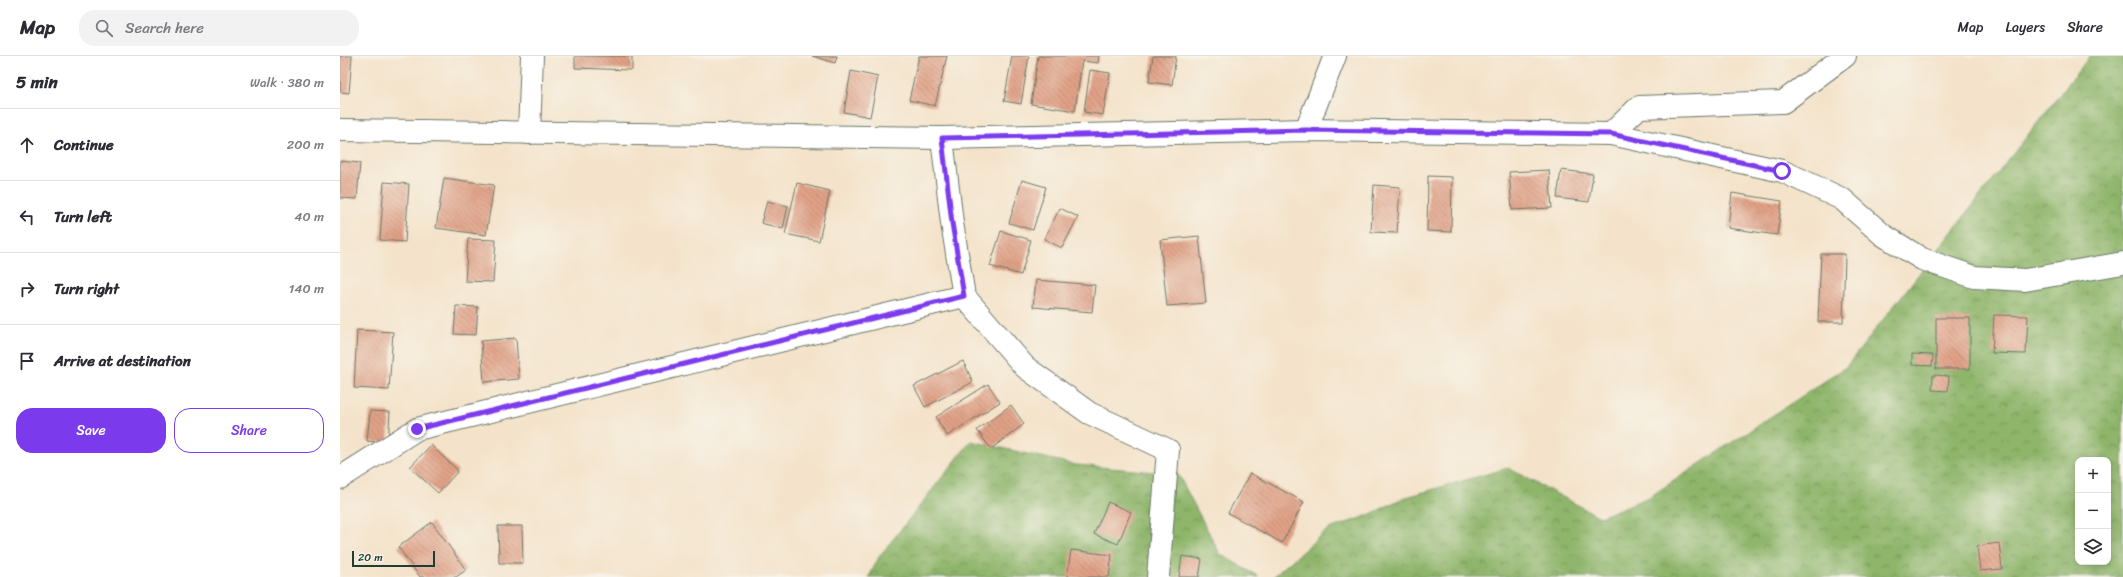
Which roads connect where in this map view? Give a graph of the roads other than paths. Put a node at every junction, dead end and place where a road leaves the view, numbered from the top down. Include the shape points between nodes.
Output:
1 (532, 56) edge
2 (1335, 56) edge
3 (1845, 56) edge
4 (340, 130) edge
5 (1306, 130) junction
6 (529, 133) junction
7 (1611, 134) junction
8 (942, 138) junction
9 (2123, 263) edge
10 (964, 296) junction
11 (340, 478) edge
12 (1158, 577) edge

1 - 6 street
2 - 5 street
3 - 7 street via 1783,102 1639,107
4 - 6 street
5 - 7 street
5 - 8 street
6 - 8 street
7 - 9 street via 1782,171 1842,199 1883,235 1922,260 1974,277 2025,280
8 - 10 street
10 - 11 street via 417,429
10 - 12 street via 1025,367 1089,413 1168,450

